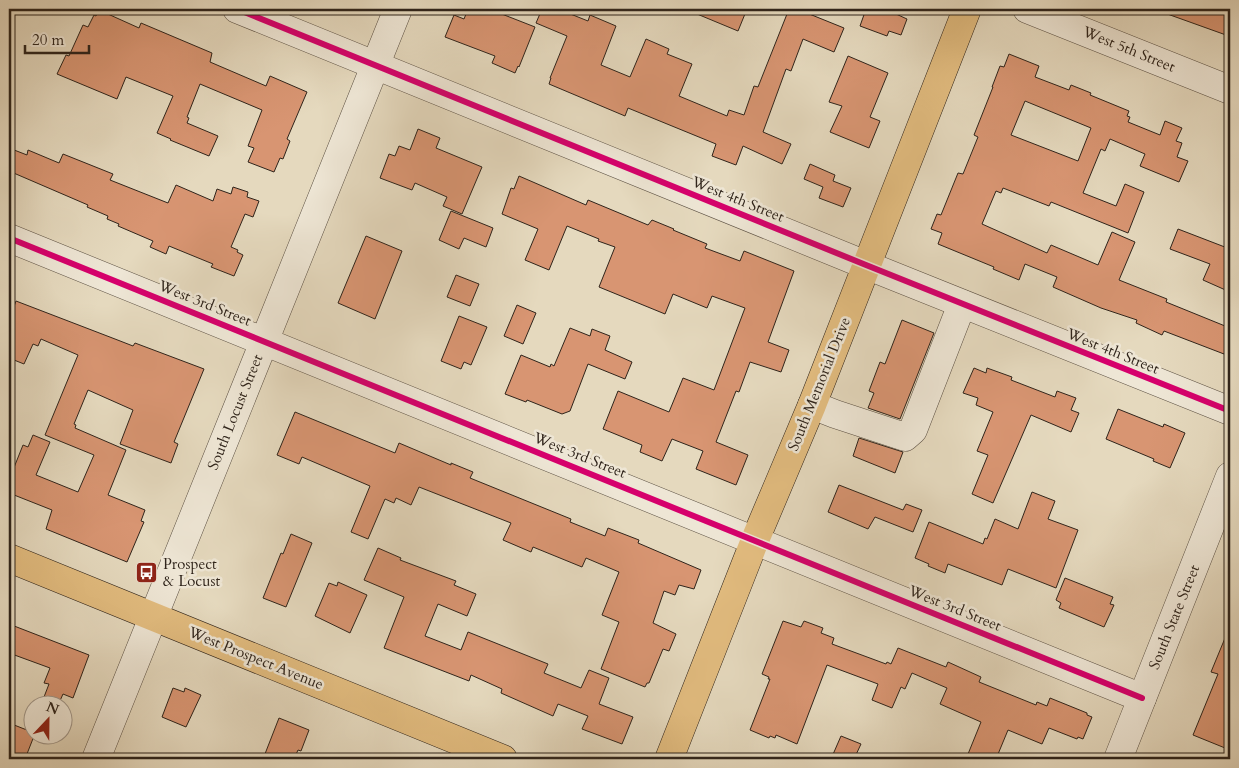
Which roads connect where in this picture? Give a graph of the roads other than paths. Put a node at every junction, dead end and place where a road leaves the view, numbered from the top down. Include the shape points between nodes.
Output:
1 (237, 9) edge
2 (398, 9) edge
3 (967, 9) edge
4 (1027, 9) edge
5 (375, 66) junction
6 (1230, 90) edge
7 (9, 238) edge
8 (866, 265) junction
9 (962, 304) junction
10 (264, 340) junction
11 (812, 405) junction
12 (1230, 411) edge
13 (1228, 490) edge
14 (755, 540) junction
15 (9, 558) edge
16 (153, 616) junction
17 (1142, 698) junction
18 (96, 759) edge
19 (503, 759) edge
20 (669, 759) edge
21 (1118, 759) edge

1 - 5 street, West 4th Street
2 - 5 street, South Locust Street
3 - 8 main road, South Memorial Drive
4 - 6 street, West 5th Street
5 - 8 street, West 4th Street
5 - 10 street, South Locust Street
7 - 10 street, West 3rd Street
8 - 9 street, West 4th Street
8 - 11 main road, South Memorial Drive
9 - 11 street via 913,430 904,437
9 - 12 street, West 4th Street
10 - 14 street, West 3rd Street
10 - 16 street, South Locust Street
11 - 14 main road, South Memorial Drive
13 - 17 street, South State Street
14 - 17 street, West 3rd Street
14 - 20 main road, South Memorial Drive
15 - 16 main road, West Prospect Avenue
16 - 18 street, South Locust Street
16 - 19 main road, West Prospect Avenue
17 - 21 street, South State Street

